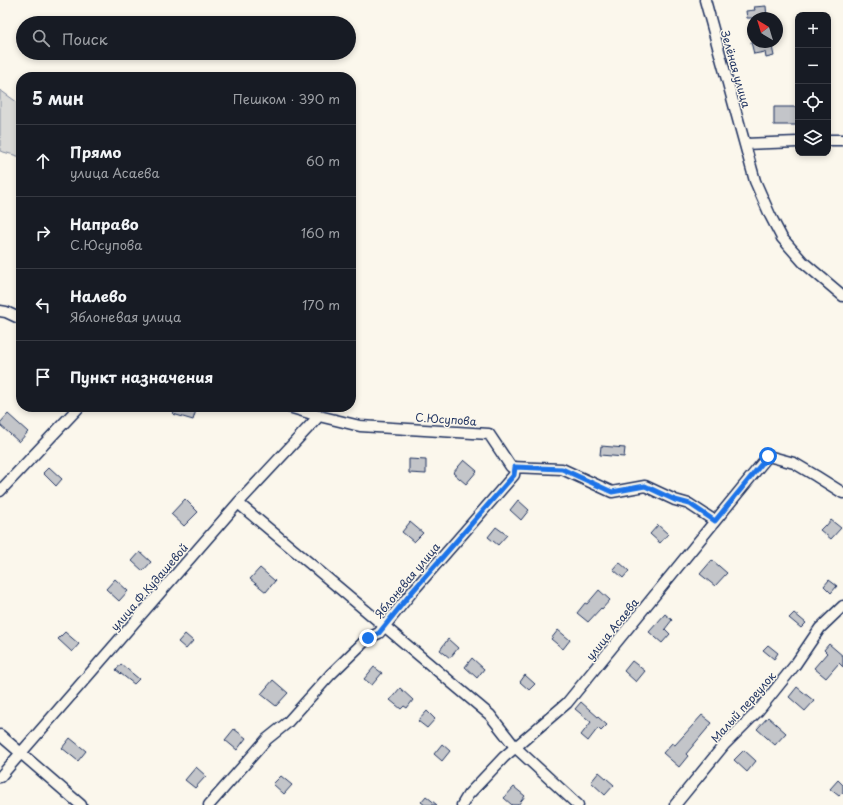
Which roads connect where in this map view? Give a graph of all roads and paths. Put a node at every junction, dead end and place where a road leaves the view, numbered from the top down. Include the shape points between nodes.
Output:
1 (705, 0) edge
2 (831, 140) edge
3 (843, 140) edge
4 (795, 142) edge
5 (745, 144) junction
6 (843, 296) edge
7 (0, 311) edge
8 (16, 316) edge
9 (74, 412) edge
10 (306, 412) edge
11 (319, 416) junction
12 (515, 467) junction
13 (0, 491) edge
14 (843, 493) edge
15 (238, 503) junction
16 (715, 521) junction
17 (843, 606) edge
18 (385, 626) junction
19 (0, 735) edge
20 (515, 747) junction
21 (20, 752) junction
22 (0, 777) edge
23 (81, 805) edge
24 (209, 805) edge
25 (462, 805) edge
26 (578, 805) edge
27 (675, 805) edge

1 - 5 street, Зелёная улица
2 - 3 street
4 - 5 street
5 - 6 street, Зелёная улица via 755,181 782,238 803,262
7 - 8 street
9 - 13 street
10 - 11 street, С.Юсупова
11 - 12 street, С.Юсупова via 360,426 489,434 511,467
11 - 15 street, улица Ф.Кудашевой
12 - 16 street via 562,469 612,492 645,486 690,504
12 - 18 street, Яблоневая улица via 514,475
14 - 16 street, улица Асаева via 794,463 768,456
15 - 18 street
15 - 21 street, улица Ф.Кудашевой
16 - 20 street, улица Асаева via 567,703
17 - 27 street, Малый переулок via 820,628 795,665 758,711 724,745
18 - 20 street via 490,715
18 - 24 street, Яблоневая улица via 379,633 368,638 287,723 267,739
19 - 21 street
20 - 25 street, улица Асаева via 468,795
20 - 26 street
21 - 22 street, улица Ф.Кудашевой
21 - 23 street

